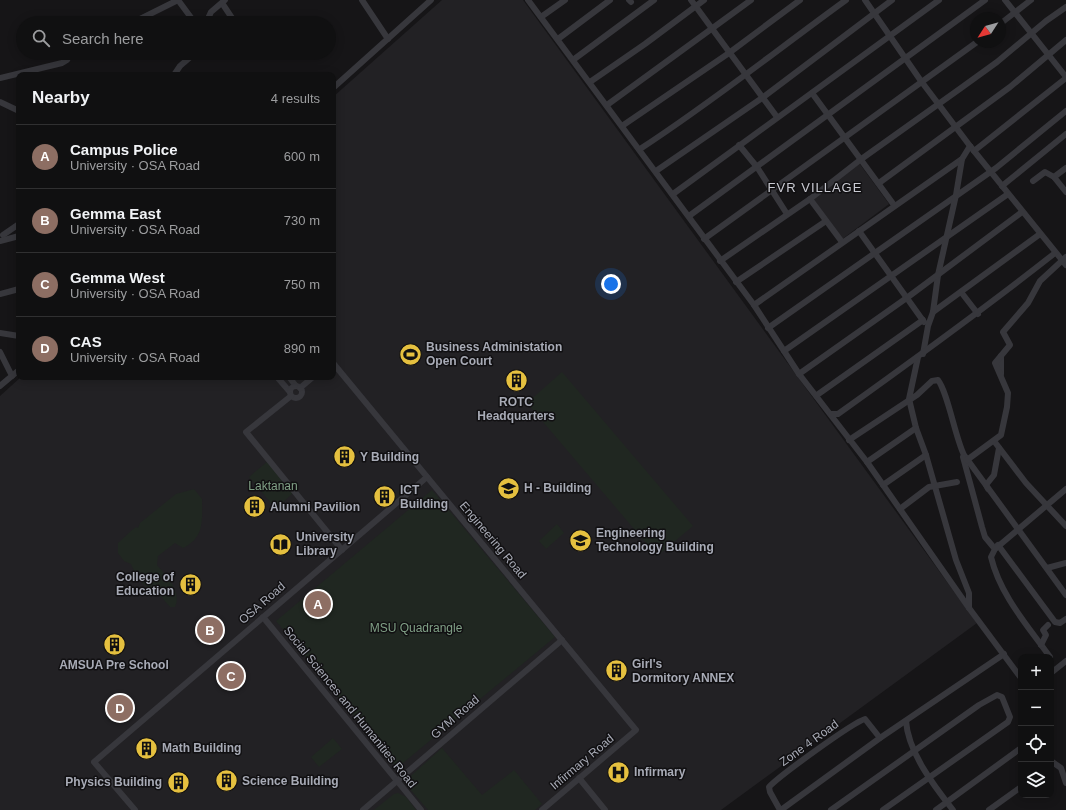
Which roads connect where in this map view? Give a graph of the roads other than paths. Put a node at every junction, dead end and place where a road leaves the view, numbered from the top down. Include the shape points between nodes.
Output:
1 (178, 0) edge
2 (362, 0) edge
3 (429, 0) edge
4 (528, 0) edge
5 (565, 0) edge
6 (610, 0) edge
7 (654, 0) edge
8 (691, 0) edge
9 (704, 0) edge
10 (752, 0) edge
11 (800, 0) edge
12 (846, 0) edge
13 (865, 0) edge
14 (892, 0) edge
15 (939, 0) edge
16 (985, 0) edge
17 (1005, 0) edge
18 (1031, 0) edge
19 (223, 1) edge
20 (696, 6) junction
21 (1066, 7) edge
22 (874, 12) junction
23 (1014, 12) junction
24 (146, 16) edge
25 (190, 16) edge
26 (209, 16) edge
27 (231, 16) edge
28 (541, 17) junction
29 (1006, 19) edge
30 (712, 29) junction
31 (1031, 34) junction
32 (890, 36) junction
33 (388, 39) junction
34 (558, 39) junction
35 (1066, 40) edge
36 (970, 47) edge
37 (730, 53) junction
38 (1048, 56) junction
39 (905, 58) junction
40 (65, 60) edge
41 (187, 60) edge
42 (573, 60) junction
43 (25, 72) edge
44 (176, 72) edge
45 (16, 74) edge
46 (745, 74) junction
47 (1066, 77) edge
48 (0, 78) edge
49 (921, 81) junction
50 (590, 82) junction
51 (336, 85) edge
52 (812, 93) junction
53 (762, 98) junction
54 (0, 102) edge
55 (938, 104) junction
56 (607, 105) junction
57 (16, 110) edge
58 (1066, 111) edge
59 (828, 115) junction
60 (777, 117) junction
61 (622, 126) junction
62 (955, 126) junction
63 (1066, 134) edge
64 (845, 138) junction
65 (739, 145) junction
66 (640, 149) junction
67 (972, 149) junction
68 (962, 158) junction
69 (860, 160) junction
70 (757, 167) junction
71 (1066, 168) edge
72 (656, 171) junction
73 (990, 172) junction
74 (1054, 177) junction
75 (1033, 181) dead end
76 (879, 183) junction
77 (1002, 186) junction
78 (772, 190) junction
79 (1066, 192) edge
80 (673, 194) junction
81 (1008, 194) junction
82 (956, 195) junction
83 (810, 199) junction
84 (894, 205) junction
85 (1022, 212) junction
86 (787, 214) junction
87 (689, 216) junction
88 (826, 221) junction
89 (16, 226) edge
90 (859, 231) junction
91 (2, 234) edge
92 (1040, 234) junction
93 (946, 236) junction
94 (16, 237) edge
95 (9, 239) junction
96 (704, 239) junction
97 (0, 242) edge
98 (842, 242) junction
99 (874, 252) junction
100 (1055, 253) junction
101 (720, 261) junction
102 (1065, 261) edge
103 (938, 275) junction
104 (892, 276) junction
105 (736, 282) junction
106 (16, 290) edge
107 (961, 292) junction
108 (0, 294) edge
109 (908, 297) junction
110 (754, 305) junction
111 (933, 312) junction
112 (978, 314) junction
113 (923, 320) junction
114 (928, 326) junction
115 (768, 328) junction
116 (0, 333) edge
117 (16, 336) edge
118 (784, 351) junction
119 (0, 352) edge
120 (920, 355) junction
121 (336, 367) edge
122 (16, 373) edge
123 (800, 374) junction
124 (12, 376) junction
125 (279, 380) edge
126 (292, 380) edge
127 (308, 380) edge
128 (0, 386) edge
129 (298, 387) junction
130 (290, 394) junction
131 (817, 395) junction
132 (909, 399) junction
133 (831, 414) junction
134 (838, 414) junction
135 (836, 422) junction
136 (916, 428) junction
137 (1001, 435) junction
138 (849, 440) junction
139 (994, 441) junction
140 (1001, 450) junction
141 (926, 455) junction
142 (965, 458) junction
143 (867, 462) junction
144 (427, 477) junction
145 (957, 482) dead end
146 (883, 484) junction
147 (934, 486) junction
148 (1066, 489) edge
149 (989, 491) junction
150 (1047, 505) junction
151 (900, 509) junction
152 (1066, 526) edge
153 (1018, 530) junction
154 (996, 548) junction
155 (342, 550) junction
156 (1066, 563) edge
157 (1047, 568) junction
158 (1066, 595) edge
159 (969, 608) junction
160 (263, 617) junction
161 (1066, 619) edge
162 (1048, 625) dead end
163 (562, 640) junction
164 (1041, 645) junction
165 (1004, 654) junction
166 (1048, 654) edge
167 (1066, 661) edge
168 (1054, 662) edge
169 (1058, 667) junction
170 (1054, 670) edge
171 (1018, 674) edge
172 (906, 721) junction
173 (636, 730) joint
174 (880, 738) junction
175 (1018, 750) edge
176 (914, 751) junction
177 (1052, 762) edge
178 (930, 777) junction
179 (579, 778) junction
180 (397, 781) junction
181 (1066, 783) edge
182 (1018, 789) edge
183 (947, 802) junction
184 (135, 810) edge
185 (363, 810) edge
186 (421, 810) edge
187 (542, 810) edge
188 (605, 810) edge
189 (781, 810) edge
190 (832, 810) edge
191 (883, 810) edge
192 (936, 810) edge
193 (953, 810) edge
194 (989, 810) edge

1 - 24 street
1 - 25 street
2 - 33 street
3 - 33 street
4 - 28 street
5 - 28 street
6 - 34 street
7 - 42 street
8 - 20 street
9 - 20 street
10 - 30 street
11 - 37 street
12 - 46 street
13 - 22 street
14 - 22 street
15 - 32 street
16 - 39 street
17 - 23 street
18 - 23 street
19 - 26 street
19 - 27 street
20 - 30 street
20 - 50 street
21 - 31 street
22 - 32 street
22 - 53 street
23 - 29 street
23 - 31 street
28 - 34 street
30 - 37 street
30 - 56 street
31 - 38 street
31 - 55 street
32 - 39 street
32 - 52 street
33 - 51 street
34 - 42 street
35 - 38 street
36 - 49 street
37 - 46 street
37 - 61 street
38 - 47 street
38 - 62 street
39 - 49 street
39 - 59 street
40 - 43 street
41 - 44 street
42 - 50 street
45 - 48 street
46 - 53 street
46 - 66 street via 692,115
47 - 67 street
49 - 55 street
49 - 64 street
50 - 56 street
52 - 59 street
52 - 60 street
53 - 60 street
53 - 72 street
54 - 57 street
55 - 62 street
55 - 69 street
56 - 61 street
58 - 73 street
59 - 64 street
59 - 70 street
60 - 65 street
61 - 66 street
62 - 67 street
62 - 76 street
63 - 77 street
64 - 69 street
64 - 78 street
65 - 70 street
65 - 80 street
66 - 72 street
67 - 68 street
67 - 73 street
68 - 82 street
68 - 84 street
69 - 76 street
69 - 83 street
70 - 78 street
70 - 87 street
71 - 74 street
72 - 80 street
73 - 77 street
73 - 82 street
74 - 75 street via 1043,172
74 - 79 street
76 - 84 street
77 - 81 street
78 - 86 street
78 - 96 street
80 - 87 street
81 - 85 street
81 - 93 street
82 - 93 street
82 - 99 street
83 - 86 street
83 - 88 street
84 - 90 street
85 - 92 street
85 - 103 street
86 - 101 street
87 - 96 street
88 - 98 street
88 - 105 street
89 - 91 street
90 - 98 street
90 - 99 street
91 - 95 street
92 - 100 street
92 - 107 street
93 - 103 street
93 - 104 street
94 - 95 street
95 - 97 street
96 - 101 street
98 - 110 street
99 - 104 street
99 - 115 street
100 - 102 street
100 - 112 street
101 - 105 street
102 - 137 street via 1040,280 1028,303 1003,332 1010,345 1001,356 1001,374 1009,396
103 - 109 street
103 - 111 street
104 - 109 street
104 - 118 street
105 - 110 street
106 - 108 street
107 - 111 street
107 - 112 street
109 - 113 street
109 - 123 street
110 - 115 street
111 - 114 street
112 - 120 street
113 - 114 street
113 - 131 street
114 - 120 street
115 - 118 street
116 - 117 street
118 - 123 street
119 - 124 street
120 - 132 street
120 - 134 street
121 - 144 street, Engineering Road
122 - 124 street
123 - 131 street
124 - 128 street
125 - 130 street
126 - 129 street
127 - 129 street
129 - 130 street via 292,387
129 - 130 street via 302,392 300,396 295,398
130 - 155 street via 246,432
131 - 133 street
132 - 136 street
132 - 138 street
132 - 142 street via 932,381 939,381
133 - 134 street
133 - 135 street
134 - 135 street
135 - 138 street
136 - 141 street
136 - 143 street
137 - 139 street
137 - 140 street
138 - 143 street
139 - 140 street
139 - 142 street
140 - 149 street via 994,475 986,485
140 - 150 street
141 - 146 street
141 - 147 street
142 - 149 street
142 - 154 street via 965,469 985,537
143 - 146 street
144 - 155 street, OSA Road
144 - 163 street, Engineering Road
145 - 147 street
146 - 151 street
147 - 151 street
147 - 159 street via 956,560 969,593
148 - 150 street
149 - 153 street
150 - 152 street
150 - 153 street
151 - 159 street
153 - 154 street
153 - 157 street
154 - 161 street via 1055,622 1060,623
154 - 164 street via 991,557 1001,584
155 - 160 street, OSA Road
156 - 157 street
157 - 158 street
159 - 165 street
160 - 180 street, Social Sciences and Humanities Road
160 - 184 street, OSA Road via 94,762
162 - 164 street via 1043,630 1046,636
163 - 173 street, Engineering Road
163 - 180 street, GYM Road
164 - 166 street
165 - 171 street
165 - 172 street
167 - 169 street
168 - 169 street
169 - 170 street
172 - 174 street
172 - 176 street
173 - 179 street, Infirmary Road
174 - 189 street
174 - 189 street, Zone 4 Road via 865,719 808,757 769,787
175 - 183 street
176 - 178 street
176 - 178 street via 978,705 997,696 1002,697 1010,717 1008,722
176 - 190 street
177 - 181 street via 1061,768
178 - 183 street
178 - 191 street
179 - 187 street, Infirmary Road
179 - 188 street
180 - 185 street, GYM Road
180 - 186 street, Social Sciences and Humanities Road
182 - 194 street
183 - 192 street
183 - 193 street

